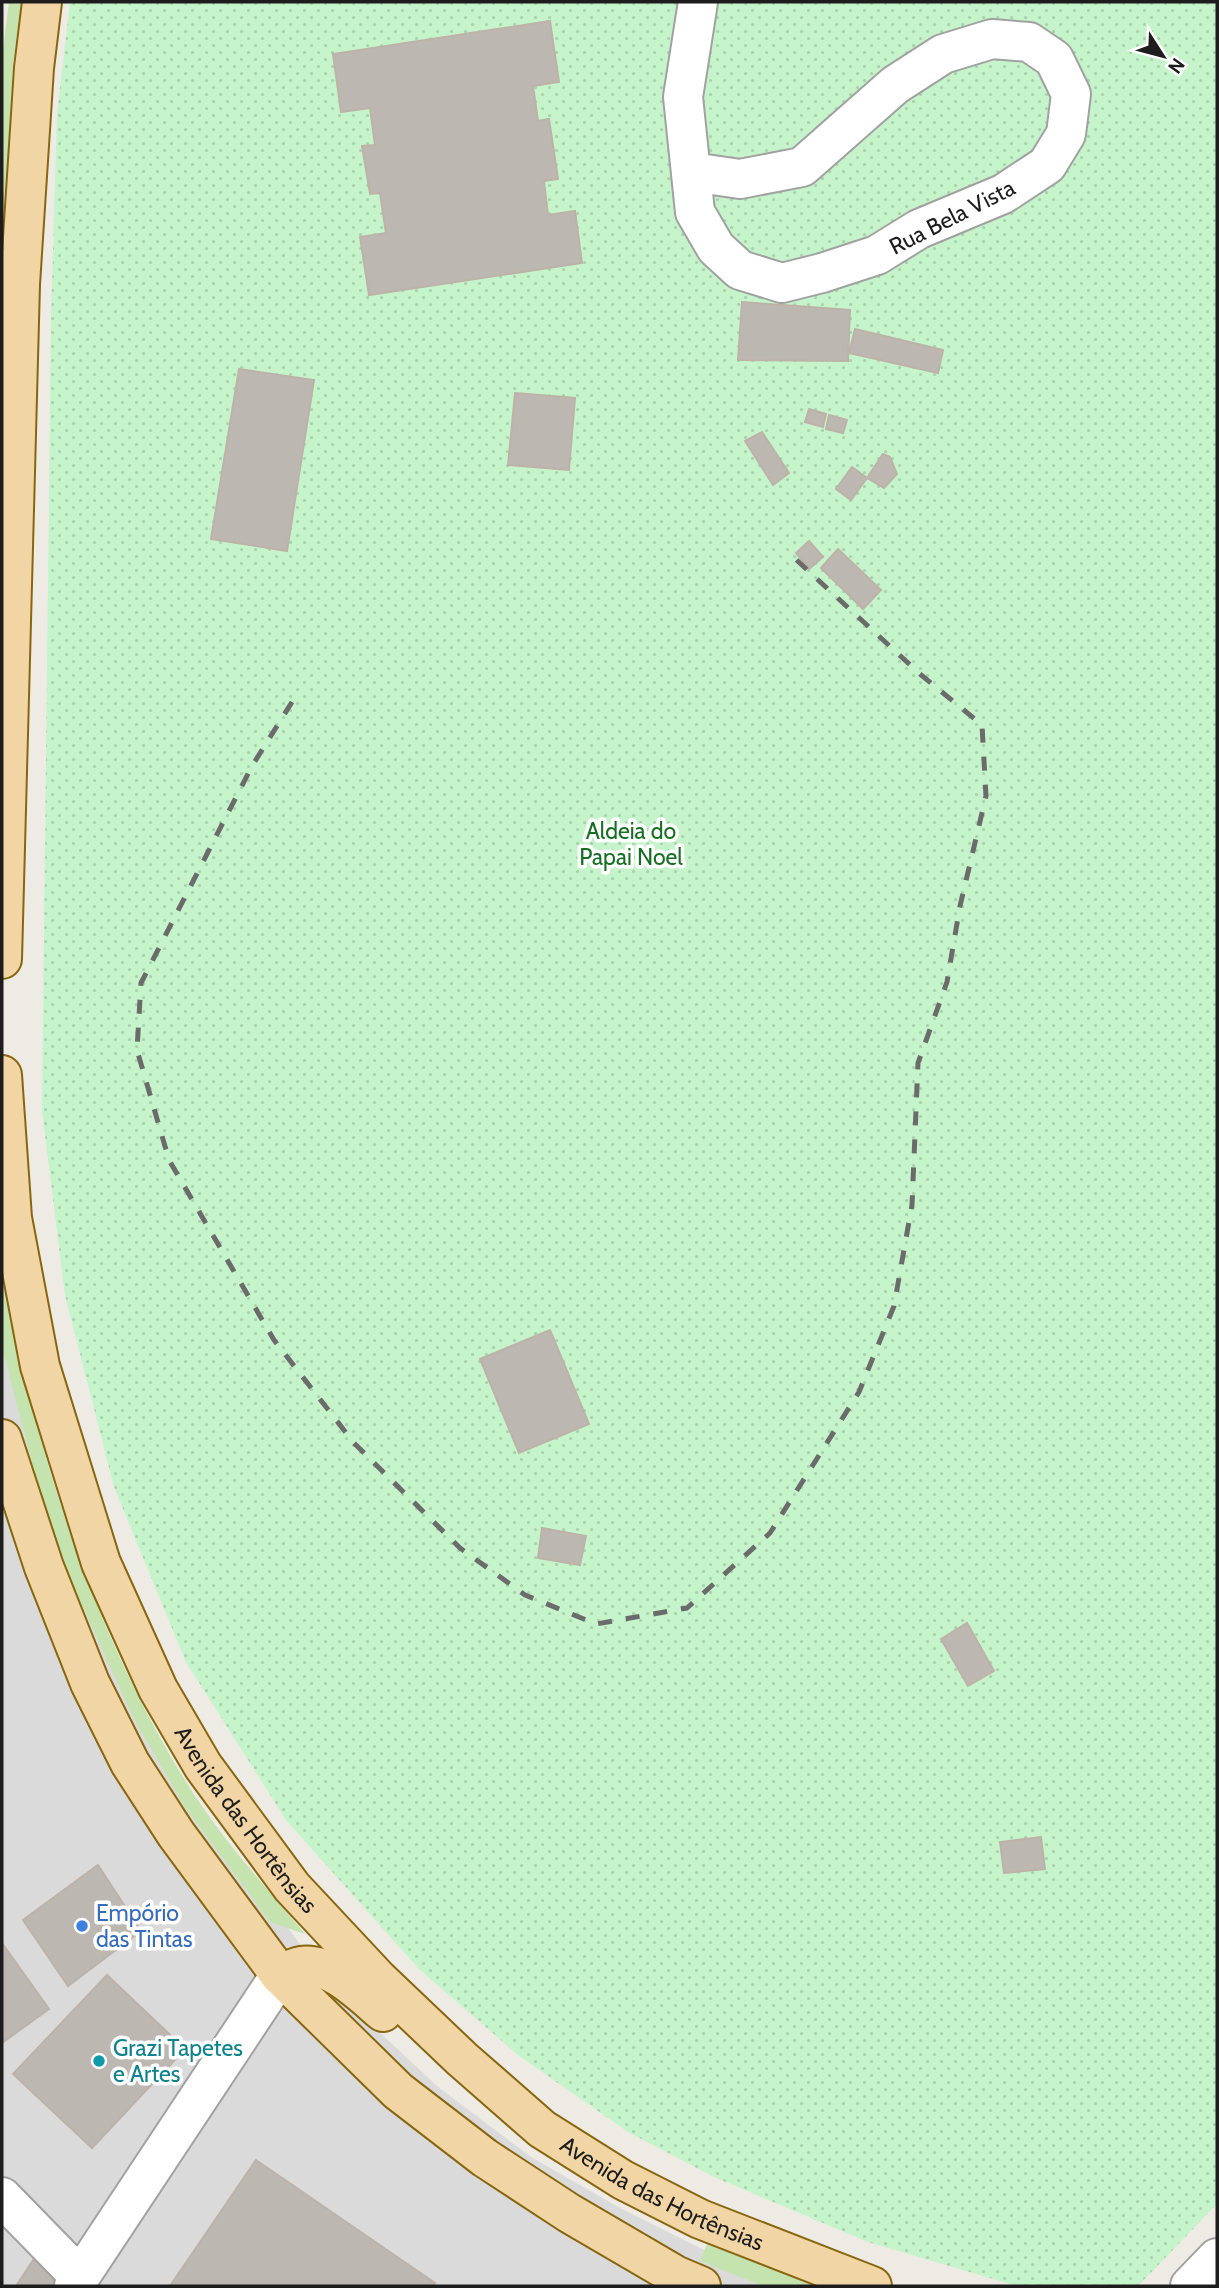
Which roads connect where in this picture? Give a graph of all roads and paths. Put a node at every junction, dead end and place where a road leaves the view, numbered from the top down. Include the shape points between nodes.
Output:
1 (42, 2) edge
2 (698, 2) edge
3 (691, 172) junction
4 (2, 959) edge
5 (2, 1075) edge
6 (2, 1439) edge
7 (280, 1975) junction
8 (542, 2129) junction
9 (2, 2197) edge
10 (1217, 2258) edge
11 (77, 2281) edge
12 (701, 2286) edge
13 (872, 2286) edge
14 (1190, 2286) edge

1 - 4 main road via 20,284
2 - 3 street, Rua Bela Vista via 683,97
3 - 3 street, Rua Bela Vista via 695,212 716,248 740,270 782,283 877,255 919,229 1003,194 1047,165 1066,134 1071,94 1054,60 1029,41 992,39 943,54 895,85 802,167 740,179
5 - 8 main road, Avenida das Hortênsias via 12,1218 40,1366 101,1563 158,1689 203,1766 292,1887 378,1979
6 - 7 main road via 49,1580 90,1683 130,1763
7 - 8 main road via 301,1966 323,1968
7 - 11 street
7 - 12 main road via 398,2091 485,2158 581,2220
8 - 13 main road, Avenida das Hortênsias via 623,2180 700,2219
9 - 11 street
10 - 14 street

